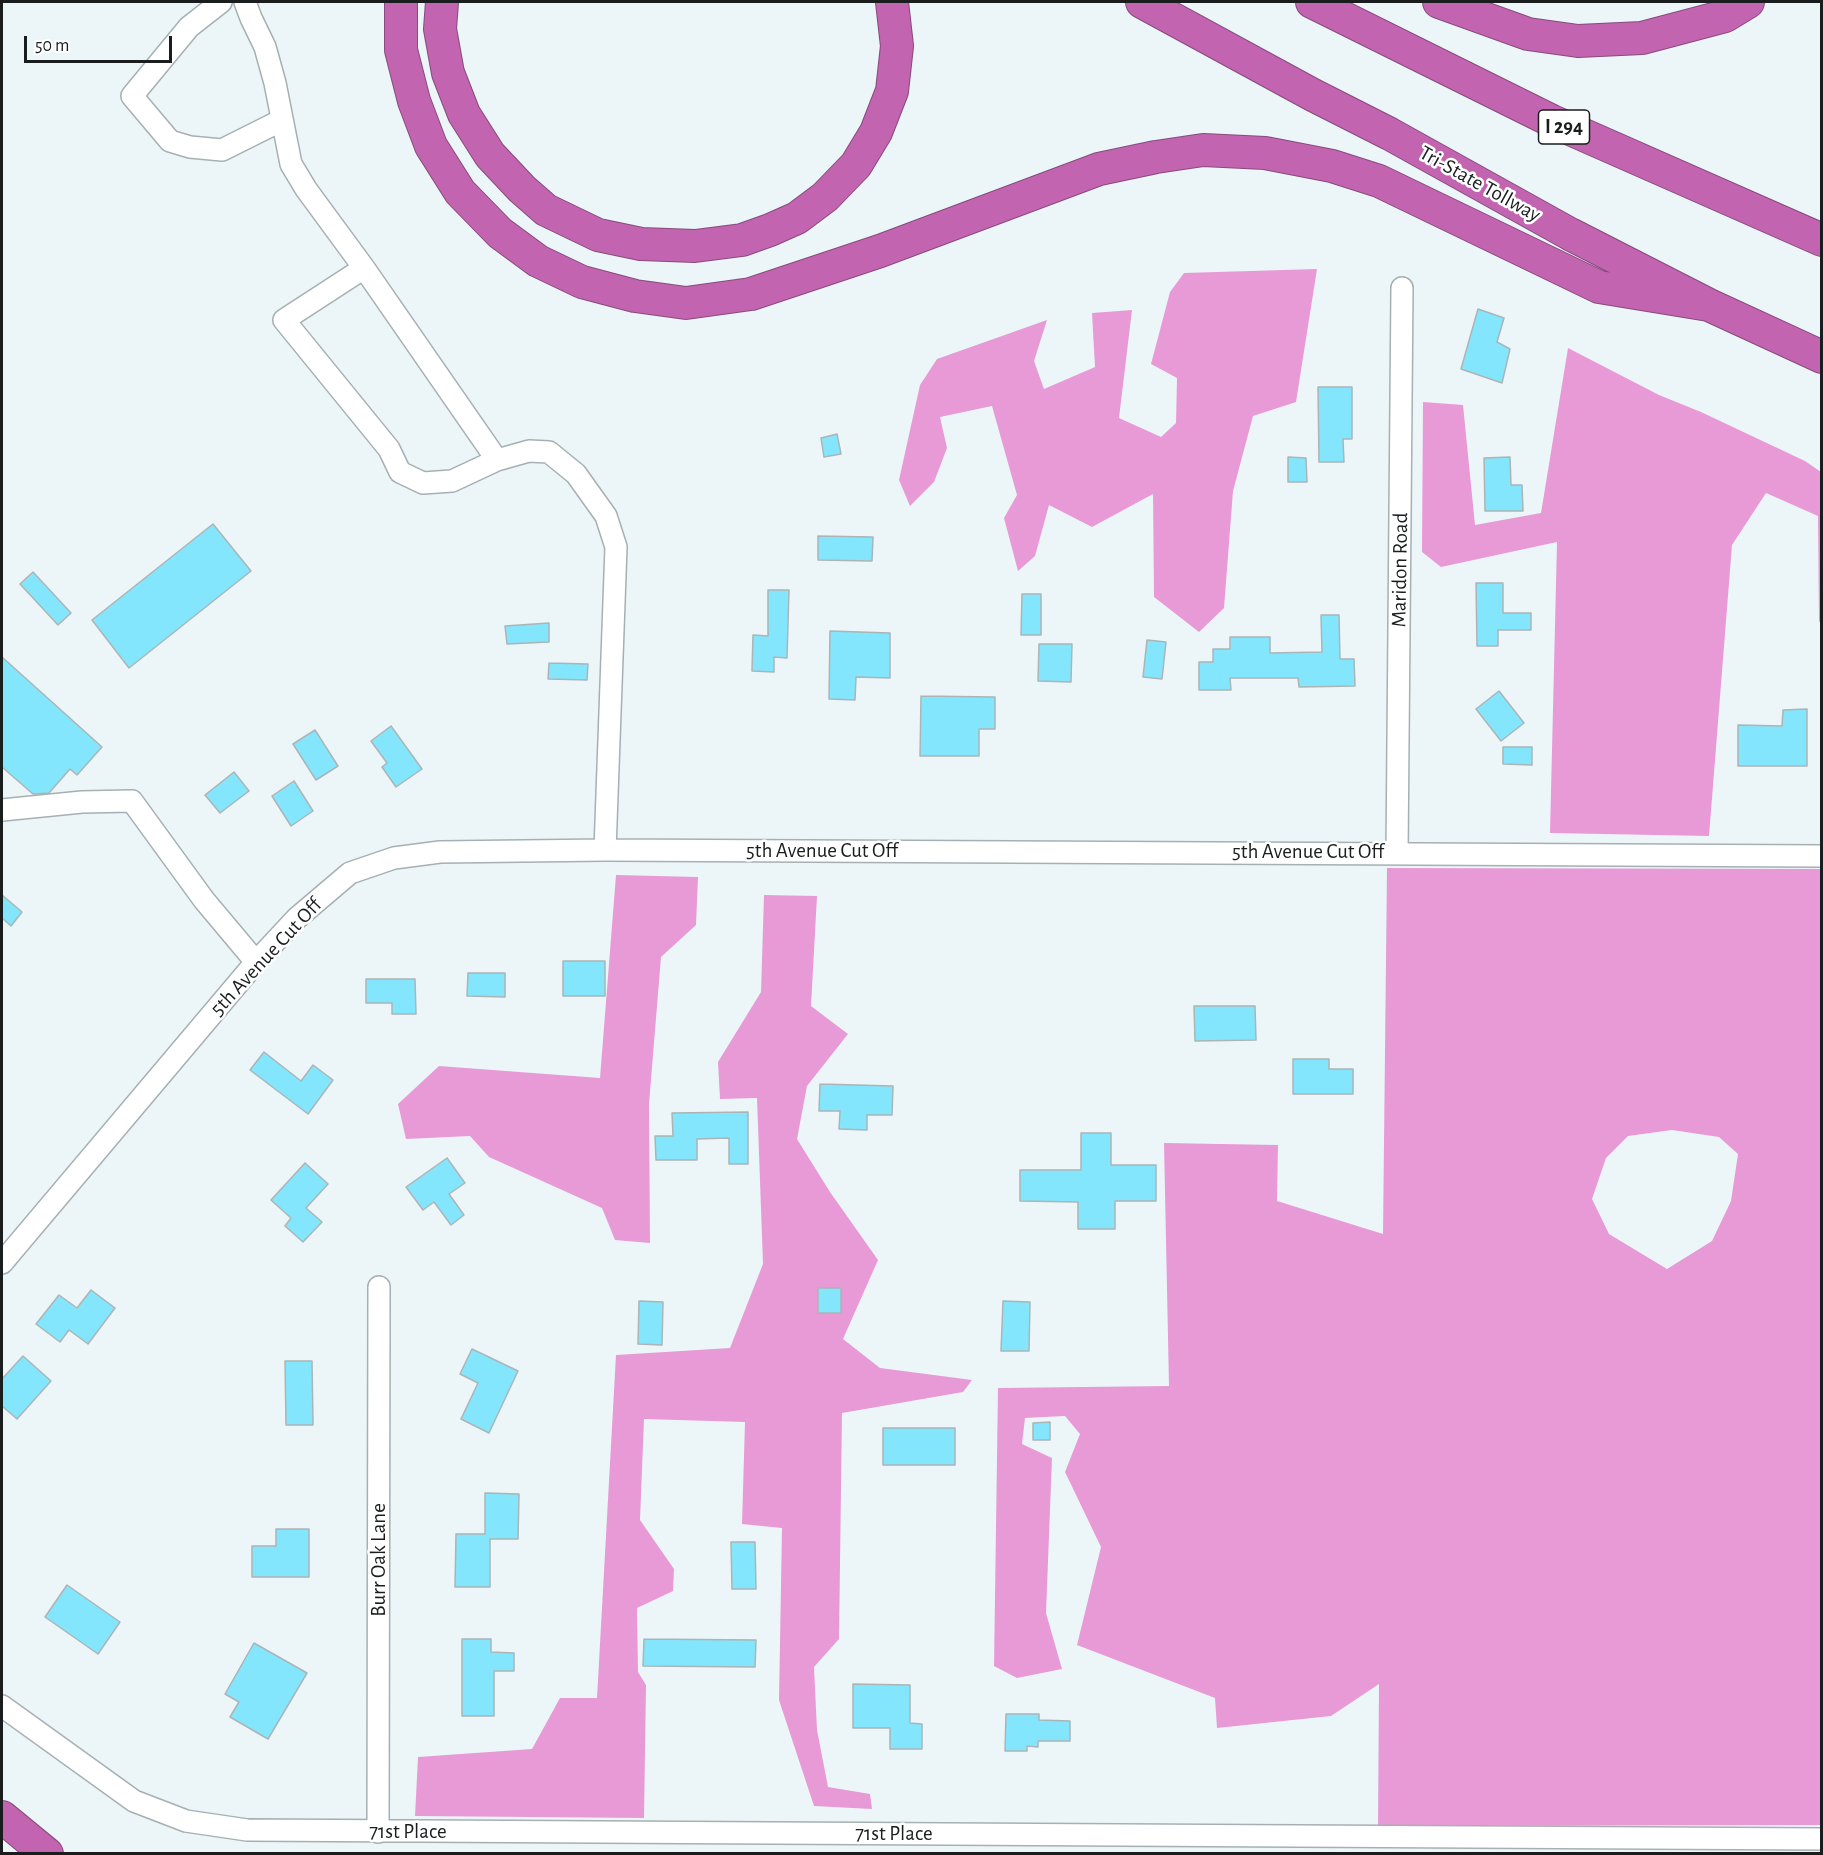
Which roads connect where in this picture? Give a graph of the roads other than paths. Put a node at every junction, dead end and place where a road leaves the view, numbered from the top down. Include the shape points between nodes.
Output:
1 (221, 2) edge
2 (245, 2) edge
3 (401, 2) edge
4 (442, 2) edge
5 (892, 2) edge
6 (1142, 2) edge
7 (1312, 2) edge
8 (1439, 2) edge
9 (1749, 2) edge
10 (282, 120) junction
11 (1821, 240) edge
12 (364, 268) junction
13 (1402, 288) dead end
14 (1709, 304) junction
15 (1821, 357) edge
16 (497, 460) junction
17 (2, 810) edge
18 (604, 850) junction
19 (1397, 853) junction
20 (1821, 856) edge
21 (256, 962) junction
22 (2, 1263) edge
23 (379, 1287) dead end
24 (2, 1706) edge
25 (2, 1817) edge
26 (378, 1832) junction
27 (1821, 1839) edge
28 (47, 1854) edge

1 - 10 street via 189,27 132,96 170,141 190,147 222,150
2 - 10 street via 265,47
3 - 14 highway via 401,50 414,101 431,146 460,192 500,233 538,261 582,282 635,296 686,303 751,294 880,251 1099,169 1203,150 1265,153 1332,166 1379,181 1599,287
4 - 5 highway via 441,29 448,73 464,114 490,155 522,189 546,210 598,235 641,244 695,246 742,240 797,218 825,197 856,165 876,132 892,91 897,46
6 - 14 highway, Tri-State Tollway via 1570,234
7 - 11 highway, I 294 via 1552,122
8 - 9 highway via 1528,34 1578,41 1642,38 1725,16
10 - 12 street via 291,164
12 - 16 street
12 - 16 street via 284,320 389,449 400,472 423,483 452,481
13 - 19 street, Maridon Road
14 - 15 highway, Tri-State Tollway
16 - 18 street via 529,451 549,452 576,474 601,508 616,547
17 - 21 street via 132,801 204,900
18 - 19 street, 5th Avenue Cut Off
18 - 21 street, 5th Avenue Cut Off via 440,852 393,858 350,873 297,918
19 - 20 street, 5th Avenue Cut Off
21 - 22 street, 5th Avenue Cut Off
23 - 26 street, Burr Oak Lane
24 - 26 street, 71st Place via 134,1801 186,1821 247,1830
25 - 28 highway
26 - 27 street, 71st Place

